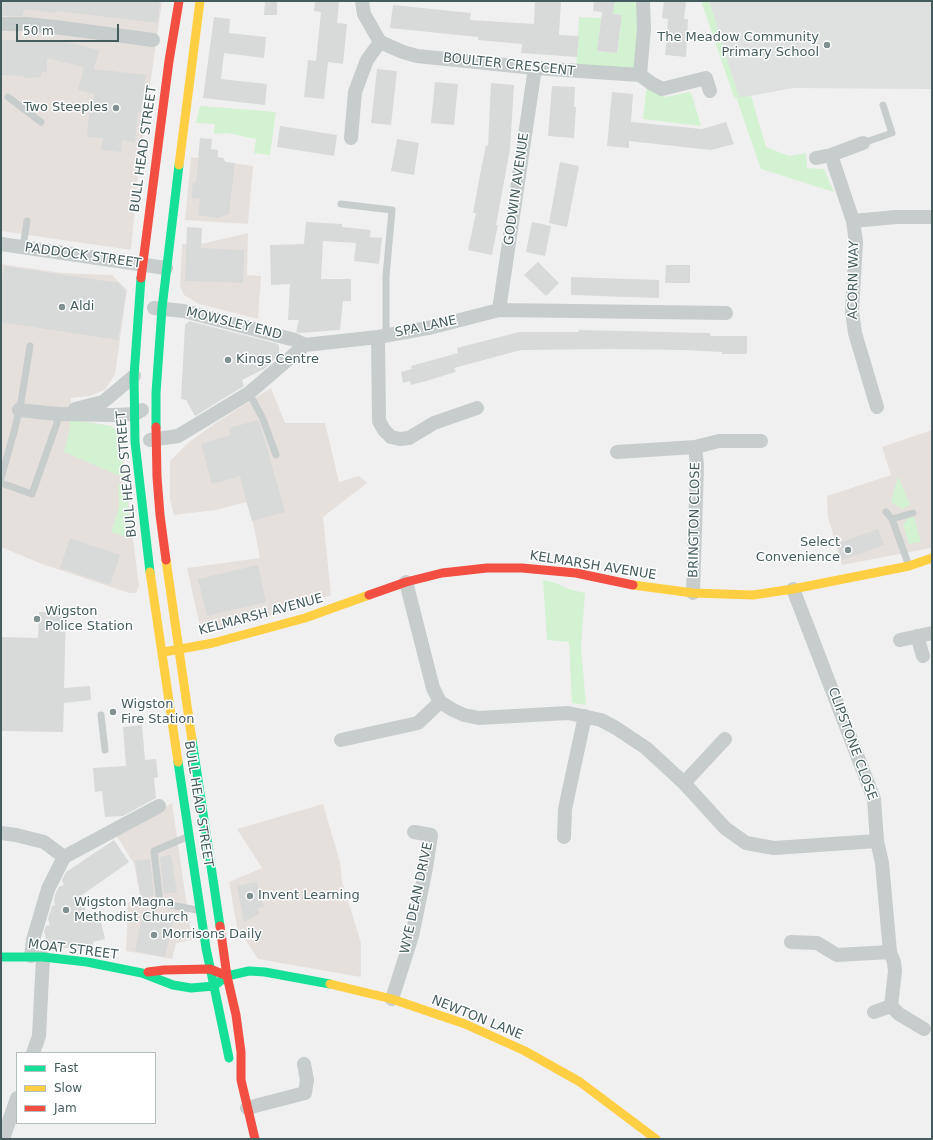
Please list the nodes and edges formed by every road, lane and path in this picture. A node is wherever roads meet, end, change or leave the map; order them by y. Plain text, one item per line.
1 (179, 1) edge
2 (200, 1) edge
3 (362, 1) edge
4 (643, 1) edge
5 (1, 24) edge
6 (153, 40) dead end
7 (380, 42) junction
8 (535, 68) junction
9 (640, 76) junction
10 (710, 91) dead end
11 (8, 97) dead end
12 (883, 105) dead end
13 (41, 122) dead end
14 (351, 138) dead end
15 (863, 143) joint
16 (831, 155) junction
17 (816, 158) dead end
18 (341, 204) dead end
19 (932, 217) edge
20 (27, 221) dead end
21 (853, 221) junction
22 (1, 244) edge
23 (24, 247) junction
24 (142, 264) junction
25 (166, 268) junction
26 (139, 306) junction
27 (162, 308) junction
28 (499, 310) junction
29 (726, 313) dead end
30 (382, 336) junction
31 (304, 345) junction
32 (30, 346) dead end
33 (134, 376) junction
34 (156, 393) junction
35 (249, 393) junction
36 (20, 406) junction
37 (877, 407) dead end
38 (477, 408) dead end
39 (58, 414) junction
40 (135, 414) junction
41 (156, 440) junction
42 (761, 441) dead end
43 (135, 442) junction
44 (695, 447) junction
45 (617, 452) dead end
46 (276, 456) dead end
47 (1, 478) edge
48 (1, 484) edge
49 (886, 512) dead end
50 (913, 513) dead end
51 (892, 519) junction
52 (932, 558) edge
53 (909, 566) junction
54 (406, 582) junction
55 (793, 590) junction
56 (693, 593) junction
57 (932, 632) edge
58 (917, 636) junction
59 (900, 640) dead end
60 (179, 649) junction
61 (161, 652) junction
62 (922, 656) dead end
63 (440, 702) junction
64 (178, 705) junction
65 (102, 715) dead end
66 (585, 716) junction
67 (725, 739) dead end
68 (341, 740) dead end
69 (105, 750) dead end
70 (684, 783) junction
71 (159, 806) dead end
72 (414, 832) dead end
73 (1, 833) edge
74 (207, 834) junction
75 (189, 835) junction
76 (564, 837) dead end
77 (877, 841) junction
78 (64, 858) junction
79 (201, 910) junction
80 (791, 942) dead end
81 (890, 952) junction
82 (1, 957) edge
83 (37, 957) junction
84 (210, 969) junction
85 (142, 973) junction
86 (227, 976) junction
87 (214, 986) junction
88 (392, 1000) junction
89 (891, 1006) junction
90 (874, 1012) dead end
91 (924, 1029) dead end
92 (33, 1052) edge
93 (304, 1064) dead end
94 (241, 1080) junction
95 (16, 1101) edge
96 (247, 1108) junction
97 (2, 1139) edge
98 (255, 1139) edge
99 (656, 1139) edge

1 - 24 main road, BULL HEAD STREET
2 - 25 main road, BULL HEAD STREET
3 - 7 street
4 - 9 street
5 - 6 street
7 - 8 street, BOULTER CRESCENT
7 - 14 street
8 - 9 street, BOULTER CRESCENT
8 - 28 street, GODWIN AVENUE
9 - 10 street, BOULTER CRESCENT
11 - 13 lane
12 - 15 lane
15 - 16 street
16 - 17 street
16 - 21 street, ACORN WAY
18 - 30 lane
19 - 21 street, ACORN WAY
20 - 23 lane
21 - 37 street, ACORN WAY
22 - 23 street, PADDOCK STREET
23 - 24 street, PADDOCK STREET
24 - 25 street, PADDOCK STREET
24 - 26 main road, BULL HEAD STREET
25 - 27 main road, BULL HEAD STREET
26 - 27 street, MOWSLEY END
26 - 33 main road, BULL HEAD STREET
27 - 31 street, MOWSLEY END
27 - 34 main road, BULL HEAD STREET
28 - 29 street, SPA LANE
28 - 30 street, SPA LANE
30 - 31 street, SPA LANE
30 - 38 street
31 - 35 street
32 - 36 lane
33 - 36 street
33 - 40 main road, BULL HEAD STREET
34 - 40 street
34 - 41 main road, BULL HEAD STREET
35 - 41 street
35 - 46 lane
36 - 39 street
36 - 47 lane
39 - 40 street
39 - 48 lane
40 - 43 main road, BULL HEAD STREET
41 - 43 street
41 - 60 main road, BULL HEAD STREET
42 - 44 street, BRINGTON CLOSE
43 - 61 main road, BULL HEAD STREET
44 - 45 street, BRINGTON CLOSE
44 - 56 street, BRINGTON CLOSE
49 - 51 lane
50 - 51 lane
51 - 53 lane
52 - 53 main road, KELMARSH AVENUE
53 - 55 main road, KELMARSH AVENUE
54 - 56 main road, KELMARSH AVENUE
54 - 60 main road, KELMARSH AVENUE
54 - 63 street
55 - 56 main road, KELMARSH AVENUE
55 - 77 street, CLIPSTONE CLOSE
57 - 58 street
58 - 59 street
58 - 62 street
60 - 61 main road, KELMARSH AVENUE
60 - 64 main road, BULL HEAD STREET
61 - 64 main road, BULL HEAD STREET
63 - 66 street
63 - 68 street
64 - 74 main road, BULL HEAD STREET
64 - 75 main road, BULL HEAD STREET
65 - 69 lane
66 - 70 street
66 - 76 street
67 - 70 street
70 - 77 street
71 - 78 street
72 - 88 street, WYE DEAN DRIVE
73 - 78 street
74 - 75 lane
74 - 86 main road, BULL HEAD STREET
75 - 79 main road, BULL HEAD STREET
75 - 79 lane
77 - 81 street, CLIPSTONE CLOSE
78 - 83 street
79 - 84 main road, BULL HEAD STREET
80 - 81 street
81 - 89 street, CLIPSTONE CLOSE
82 - 83 main road, MOAT STREET
83 - 85 main road, MOAT STREET
83 - 92 street
84 - 85 main road, MOAT STREET
84 - 86 main road, MOAT STREET
84 - 87 main road, BULL HEAD STREET
85 - 87 main road, MOAT STREET
86 - 87 main road
86 - 88 main road, NEWTON LANE
86 - 94 main road, BULL HEAD STREET
87 - 94 main road, BULL HEAD STREET
88 - 99 main road, NEWTON LANE
89 - 90 street
89 - 91 street
93 - 96 street
94 - 96 main road
95 - 97 street
96 - 98 main road

